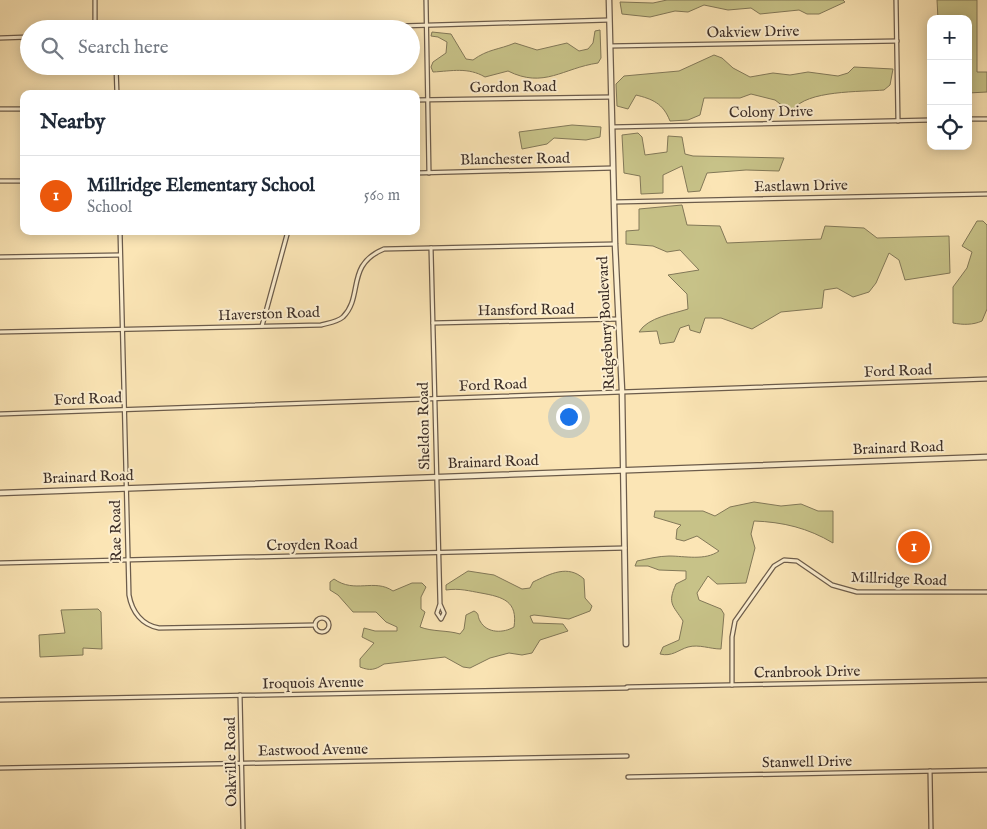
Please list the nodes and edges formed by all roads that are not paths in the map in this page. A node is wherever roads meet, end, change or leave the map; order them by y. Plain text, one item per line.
1 (95, 0) edge
2 (426, 0) edge
3 (609, 0) edge
4 (896, 0) edge
5 (95, 20) edge
6 (609, 20) junction
7 (420, 25) edge
8 (427, 25) junction
9 (20, 37) edge
10 (0, 38) edge
11 (897, 41) junction
12 (610, 46) junction
13 (116, 75) edge
14 (117, 90) edge
15 (611, 96) junction
16 (420, 100) edge
17 (428, 100) junction
18 (0, 109) edge
19 (20, 109) edge
20 (972, 119) edge
21 (987, 119) edge
22 (927, 120) edge
23 (898, 121) junction
24 (612, 127) junction
25 (614, 168) junction
26 (420, 173) edge
27 (429, 173) junction
28 (20, 181) edge
29 (0, 182) edge
30 (987, 194) edge
31 (615, 202) junction
32 (120, 235) edge
33 (287, 235) edge
34 (615, 244) junction
35 (431, 248) junction
36 (120, 255) junction
37 (0, 257) edge
38 (619, 319) junction
39 (433, 323) junction
40 (262, 326) junction
41 (122, 329) junction
42 (0, 332) edge
43 (987, 379) edge
44 (622, 391) junction
45 (434, 398) junction
46 (124, 409) junction
47 (0, 414) edge
48 (987, 457) edge
49 (623, 469) junction
50 (436, 477) junction
51 (126, 488) junction
52 (0, 493) edge
53 (625, 548) junction
54 (438, 553) junction
55 (128, 560) junction
56 (0, 563) edge
57 (987, 592) edge
58 (440, 604) dead end
59 (315, 625) junction
60 (626, 644) dead end
61 (987, 680) edge
62 (732, 685) junction
63 (627, 687) joint
64 (240, 695) junction
65 (0, 700) edge
66 (627, 756) dead end
67 (242, 762) junction
68 (0, 768) edge
69 (987, 770) edge
70 (930, 771) junction
71 (628, 777) dead end
72 (243, 829) edge
73 (931, 829) edge

1 - 5 street
2 - 8 street
3 - 6 street, Ridgebury Boulevard
4 - 11 street
6 - 8 street
6 - 12 street, Ridgebury Boulevard
7 - 8 street
8 - 17 street
9 - 10 street
11 - 12 street, Oakview Drive
11 - 23 street
12 - 15 street, Ridgebury Boulevard
13 - 14 street
15 - 17 street, Gordon Road
15 - 24 street, Ridgebury Boulevard
16 - 17 street, Gordon Road
17 - 27 street
18 - 19 street
20 - 21 street
22 - 23 street, Colony Drive
23 - 24 street, Colony Drive
24 - 25 street, Ridgebury Boulevard
25 - 27 street, Blanchester Road
25 - 31 street, Ridgebury Boulevard
26 - 27 street, Blanchester Road
28 - 29 street
30 - 31 street, Eastlawn Drive
31 - 34 street, Ridgebury Boulevard
32 - 36 street, Rae Road
33 - 40 street
34 - 35 street, Haverston Road
34 - 38 street, Ridgebury Boulevard
35 - 39 street, Sheldon Road
35 - 40 street, Haverston Road
36 - 37 street
36 - 41 street, Rae Road
38 - 39 street, Hansford Road
38 - 44 street, Ridgebury Boulevard
39 - 45 street, Sheldon Road
40 - 41 street, Haverston Road
41 - 42 street, Haverston Road
41 - 46 street, Rae Road
43 - 44 street, Ford Road
44 - 45 street, Ford Road
44 - 49 street, Ridgebury Boulevard
45 - 46 street, Ford Road
45 - 50 street, Sheldon Road
46 - 47 street, Ford Road
46 - 51 street, Rae Road
48 - 49 street, Brainard Road
49 - 50 street, Brainard Road
49 - 53 street, Ridgebury Boulevard
50 - 51 street, Brainard Road
50 - 54 street, Sheldon Road
51 - 52 street, Brainard Road
51 - 55 street, Rae Road
53 - 54 street, Croyden Road
53 - 60 street, Ridgebury Boulevard
54 - 55 street, Croyden Road
54 - 58 street, Sheldon Road
55 - 56 street, Croyden Road
55 - 59 street, Rae Road
57 - 62 street, Millridge Road
59 - 59 street, Rae Road
61 - 62 street, Cranbrook Drive
62 - 63 street, Cranbrook Drive
63 - 64 street, Iroquois Avenue
64 - 65 street, Iroquois Avenue
64 - 67 street, Oakville Road
66 - 67 street, Eastwood Avenue
67 - 68 street, Eastwood Avenue
67 - 72 street, Oakville Road
69 - 70 street, Stanwell Drive
70 - 71 street, Stanwell Drive
70 - 73 street

